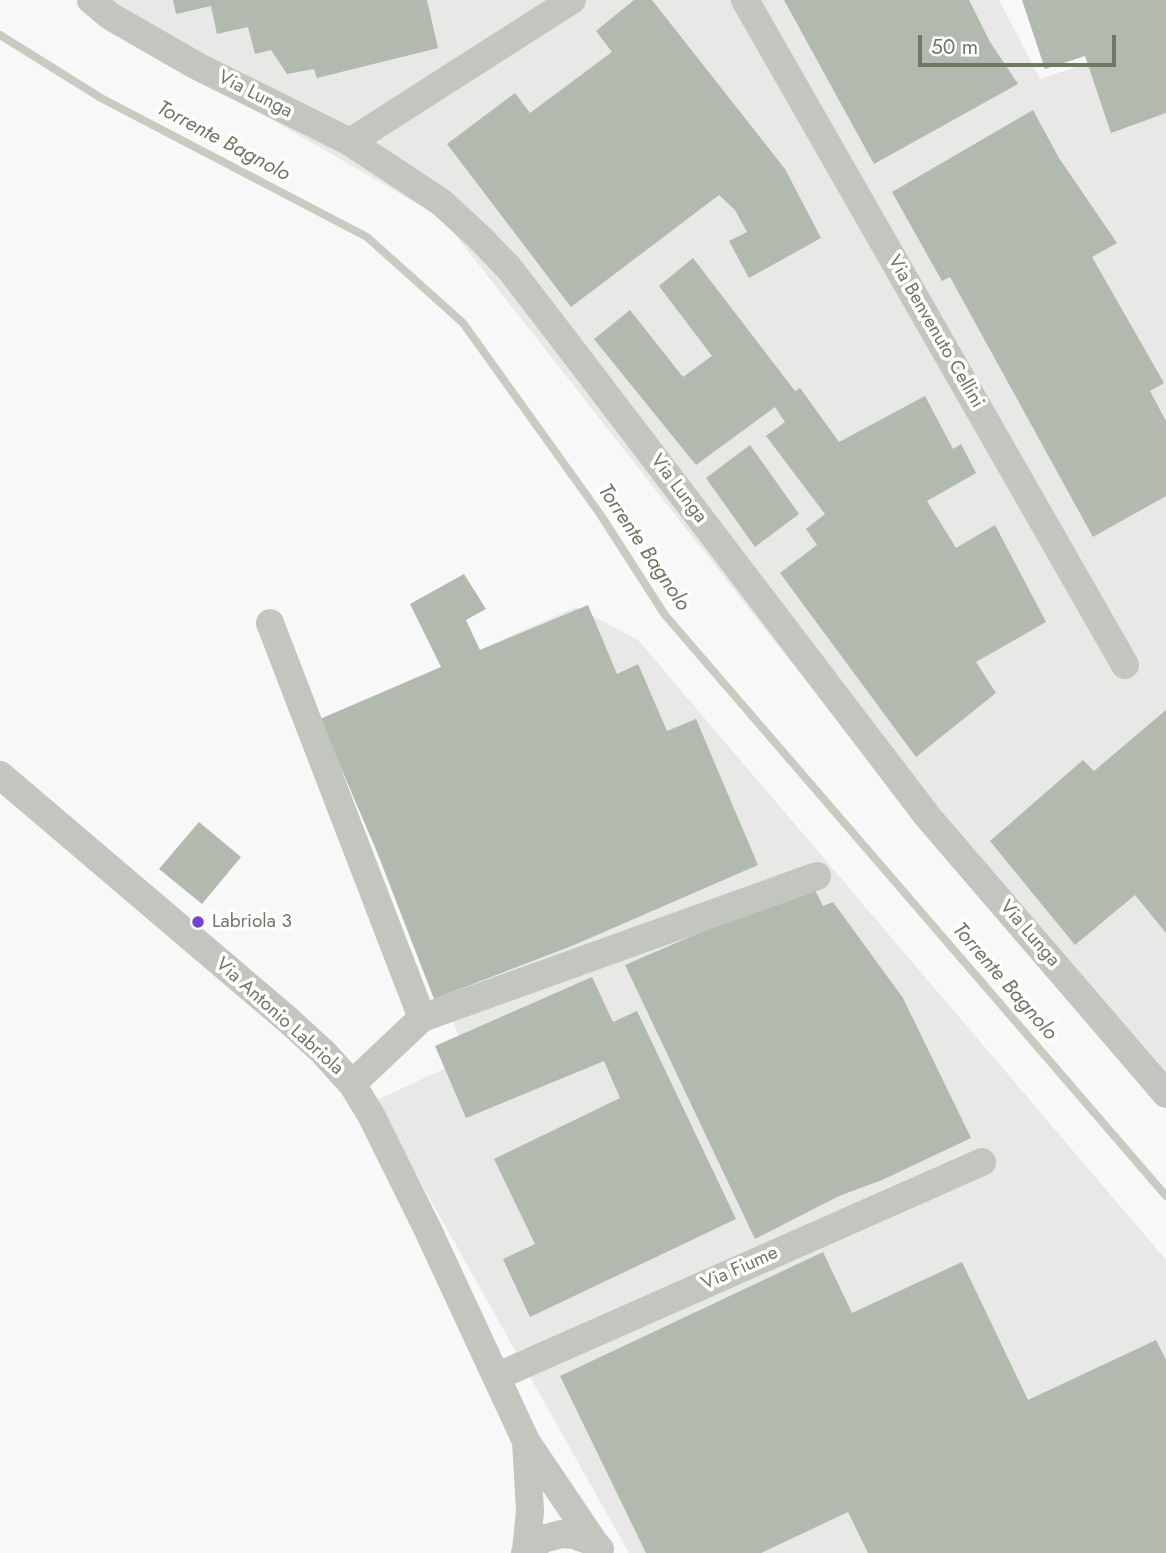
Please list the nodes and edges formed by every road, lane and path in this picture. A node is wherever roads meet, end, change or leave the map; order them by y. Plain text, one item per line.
1 (91, 0) edge
2 (572, 0) edge
3 (745, 0) edge
4 (350, 142) junction
5 (270, 623) dead end
6 (1125, 665) dead end
7 (0, 775) edge
8 (817, 876) dead end
9 (422, 1018) junction
10 (352, 1084) junction
11 (1166, 1094) edge
12 (982, 1162) dead end
13 (498, 1376) junction
14 (526, 1441) junction
15 (599, 1548) edge
16 (525, 1552) edge

1 - 4 street, Via Lunga
2 - 4 street
3 - 6 street, Via Benvenuto Cellini
4 - 11 street, Via Lunga
5 - 9 street
7 - 10 street, Via Antonio Labriola
8 - 9 street
9 - 10 street
10 - 13 street, Via Antonio Labriola
12 - 13 street, Via Fiume
13 - 14 street, Via Antonio Labriola
14 - 15 street
14 - 16 street
15 - 16 street

